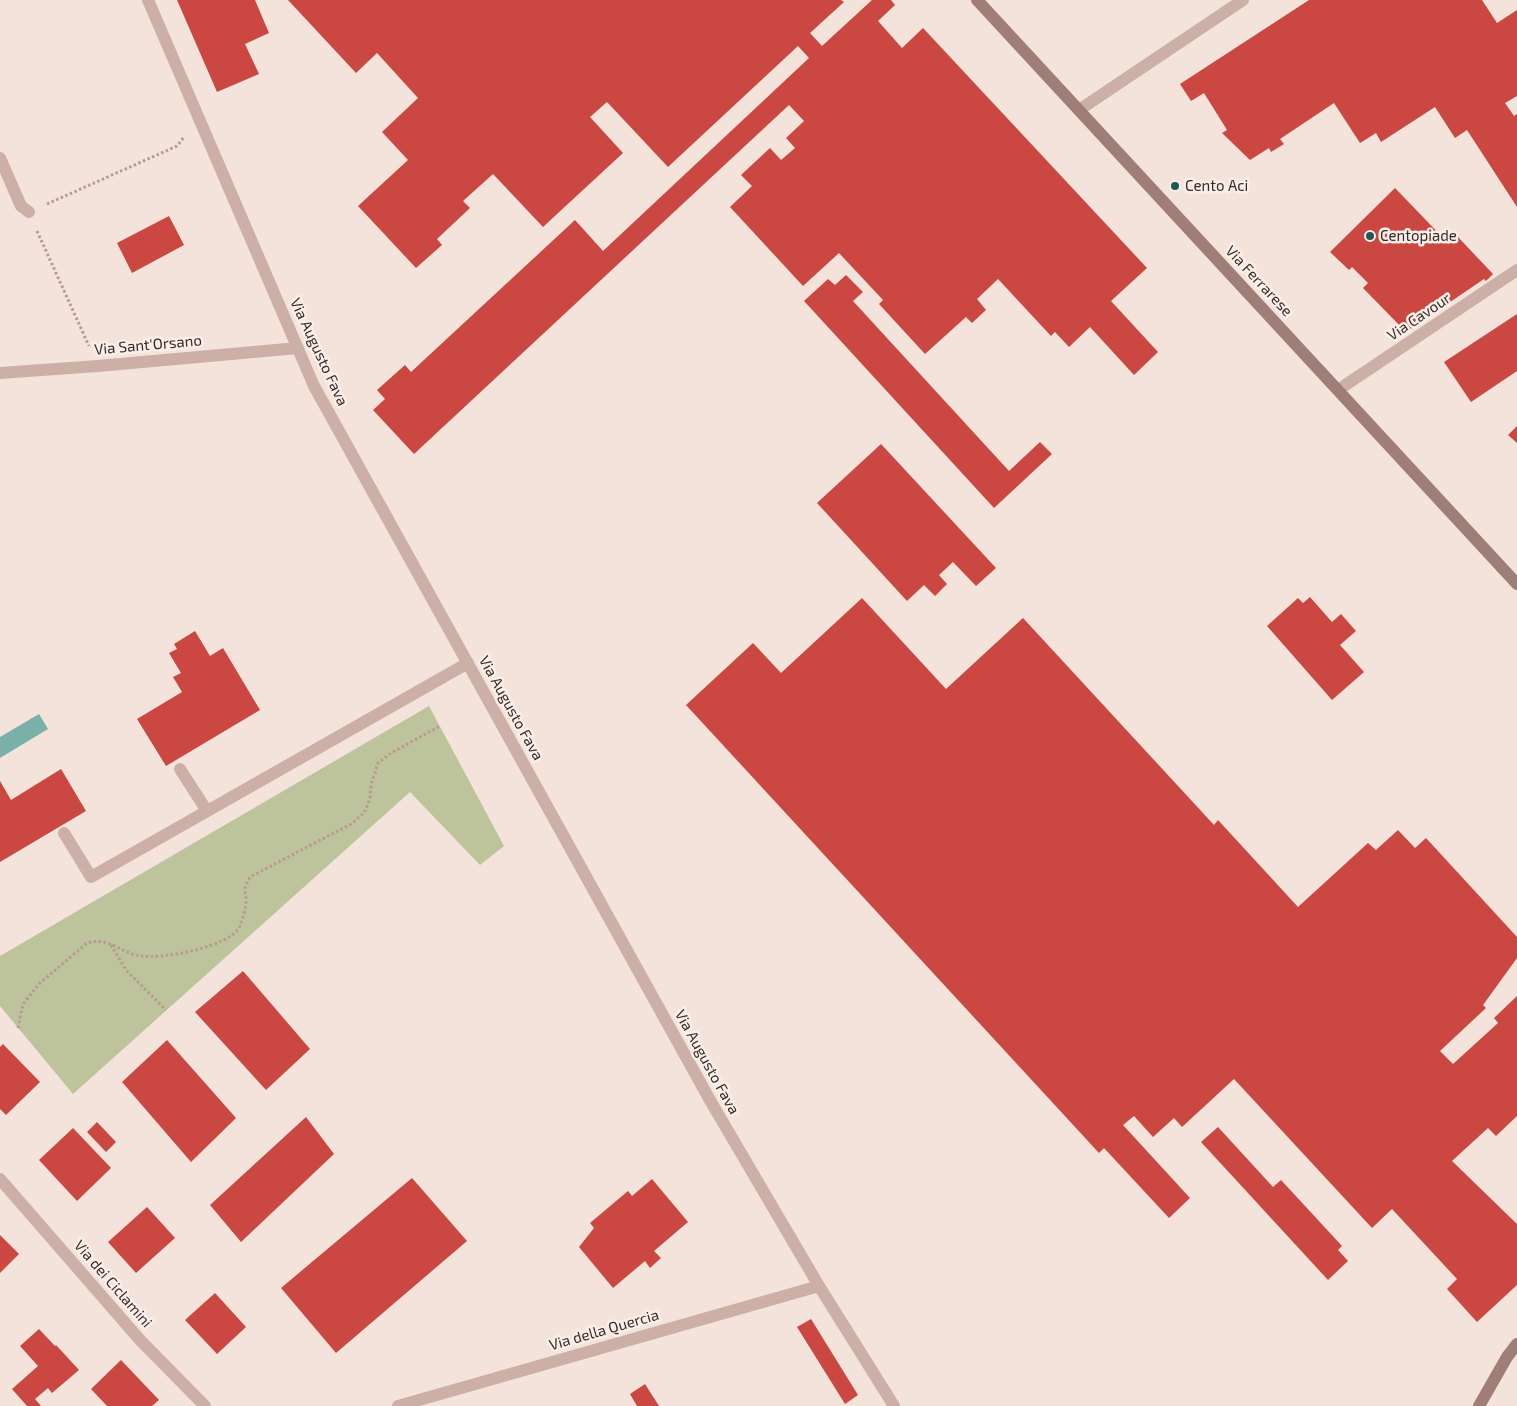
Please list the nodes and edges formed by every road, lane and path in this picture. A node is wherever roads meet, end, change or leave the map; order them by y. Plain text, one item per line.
1 (148, 0) edge
2 (977, 0) edge
3 (1243, 0) edge
4 (1079, 110) junction
5 (185, 129) dead end
6 (0, 158) edge
7 (29, 212) junction
8 (1517, 270) edge
9 (298, 348) junction
10 (98, 366) junction
11 (0, 373) edge
12 (1338, 390) junction
13 (1517, 584) edge
14 (468, 663) junction
15 (440, 726) dead end
16 (180, 769) dead end
17 (207, 812) junction
18 (64, 833) dead end
19 (111, 945) junction
20 (166, 1010) dead end
21 (18, 1028) dead end
22 (0, 1179) edge
23 (819, 1286) junction
24 (1517, 1344) edge
25 (205, 1406) edge
26 (398, 1406) edge
27 (894, 1406) edge
28 (1479, 1406) edge

1 - 9 street, Via Augusto Fava
2 - 4 main road, Via Ferrarese
3 - 4 street
4 - 12 main road, Via Ferrarese
5 - 7 path
6 - 7 street
7 - 10 path
8 - 12 street, Via Cavour
9 - 10 street, Via Sant'Orsano
9 - 14 street, Via Augusto Fava
10 - 11 street, Via Sant'Orsano
12 - 13 main road, Via Ferrarese
14 - 17 street
14 - 23 street, Via Augusto Fava
15 - 19 path
16 - 17 street
17 - 18 street
19 - 20 path
19 - 21 path
22 - 25 street, Via dei Ciclamini
23 - 26 street, Via della Quercia
23 - 27 street, Via Augusto Fava
24 - 28 main road

